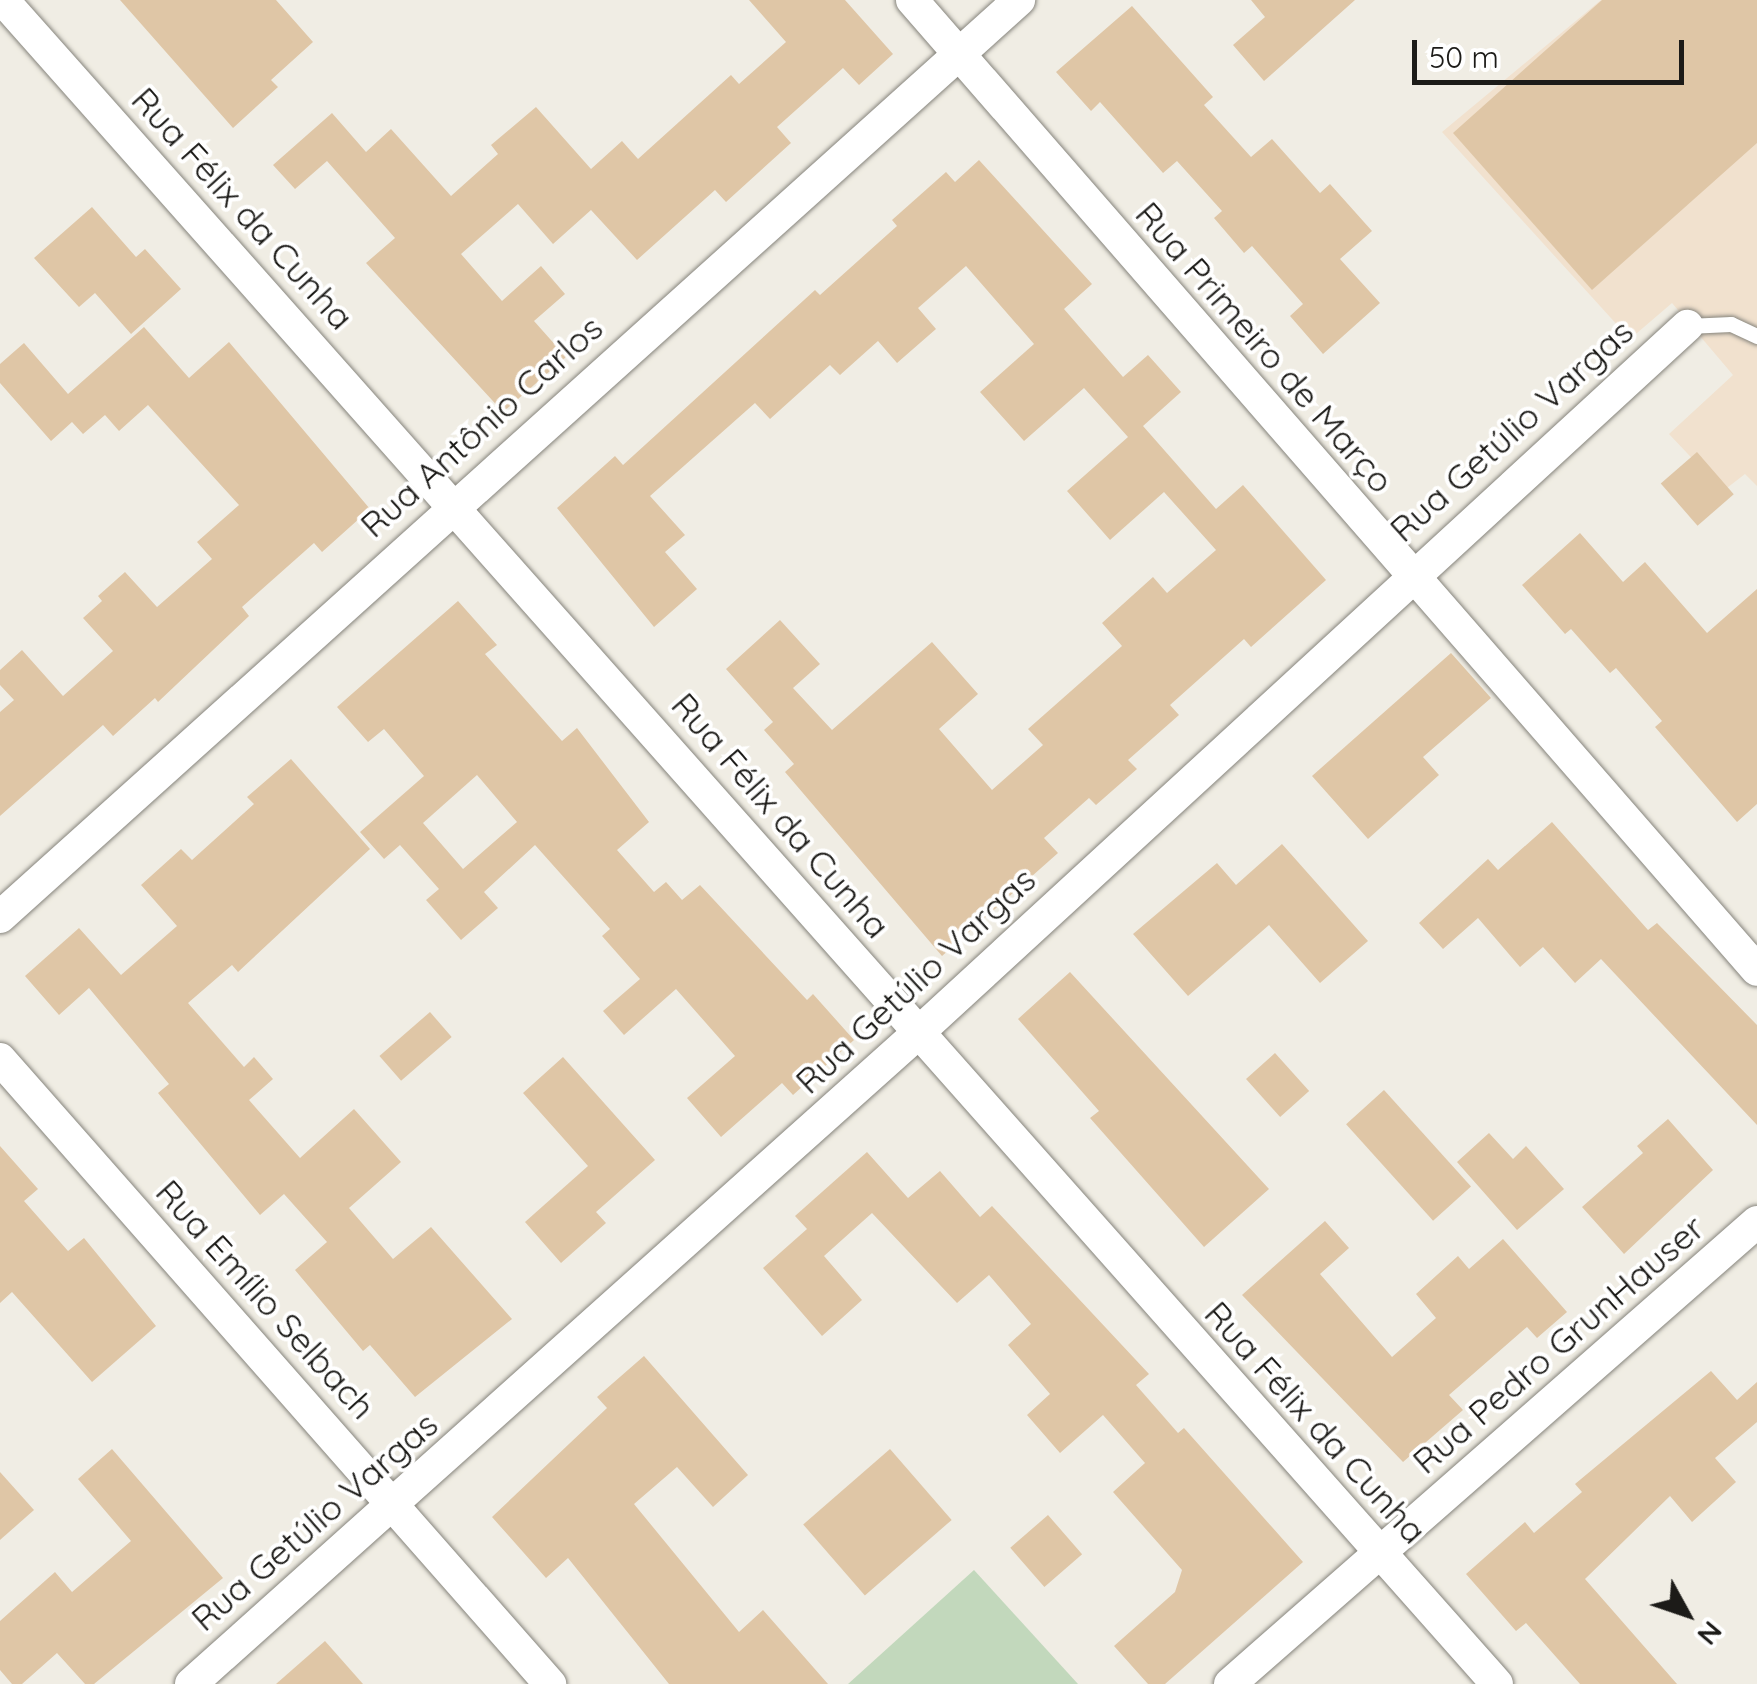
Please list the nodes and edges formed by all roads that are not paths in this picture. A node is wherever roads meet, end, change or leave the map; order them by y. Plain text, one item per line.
1 (3, 0) edge
2 (912, 0) edge
3 (1019, 0) edge
4 (956, 50) junction
5 (1686, 326) joint
6 (1757, 336) edge
7 (455, 504) junction
8 (1409, 576) junction
9 (0, 916) edge
10 (1757, 970) edge
11 (918, 1034) junction
12 (0, 1059) edge
13 (1757, 1222) edge
14 (395, 1505) junction
15 (1380, 1555) junction
16 (190, 1684) edge
17 (550, 1684) edge
18 (1230, 1684) edge
19 (1497, 1684) edge

1 - 7 street, Rua Félix da Cunha
2 - 4 street, Rua Primeiro de Março
3 - 4 street, Rua Antônio Carlos
4 - 7 street, Rua Antônio Carlos
4 - 8 street, Rua Primeiro de Março
5 - 6 lane
5 - 8 street, Rua Getúlio Vargas
7 - 9 street, Rua Antônio Carlos
7 - 11 street, Rua Félix da Cunha
8 - 10 street, Rua Primeiro de Março
8 - 11 street, Rua Getúlio Vargas
11 - 14 street, Rua Getúlio Vargas
11 - 15 street, Rua Félix da Cunha
12 - 14 street, Rua Emílio Selbach
13 - 15 street, Rua Pedro GrunHauser
14 - 16 street, Rua Getúlio Vargas
14 - 17 street, Rua Emílio Selbach
15 - 18 street, Rua Pedro GrunHauser
15 - 19 street, Rua Félix da Cunha

